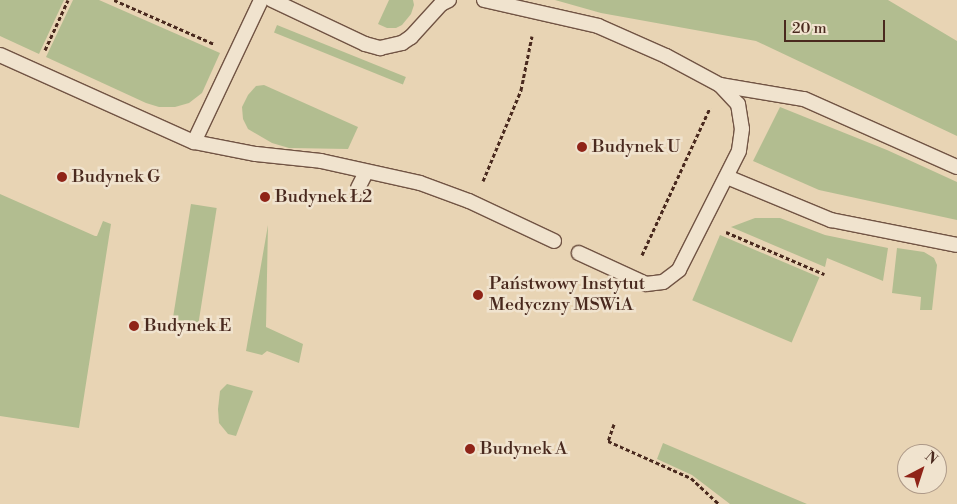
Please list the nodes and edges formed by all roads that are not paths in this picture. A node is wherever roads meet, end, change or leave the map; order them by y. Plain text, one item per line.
1 (261, 0) edge
2 (272, 0) edge
3 (449, 0) edge
4 (484, 0) edge
5 (0, 55) edge
6 (720, 85) junction
7 (194, 142) junction
8 (957, 167) edge
9 (366, 172) junction
10 (727, 177) junction
11 (358, 188) dead end
12 (554, 241) dead end
13 (957, 245) edge
14 (579, 254) dead end

1 - 7 lane
2 - 3 lane
4 - 6 lane
5 - 7 lane
6 - 8 lane
6 - 10 lane
7 - 9 lane
9 - 11 lane
9 - 12 lane
10 - 13 lane
10 - 14 lane

